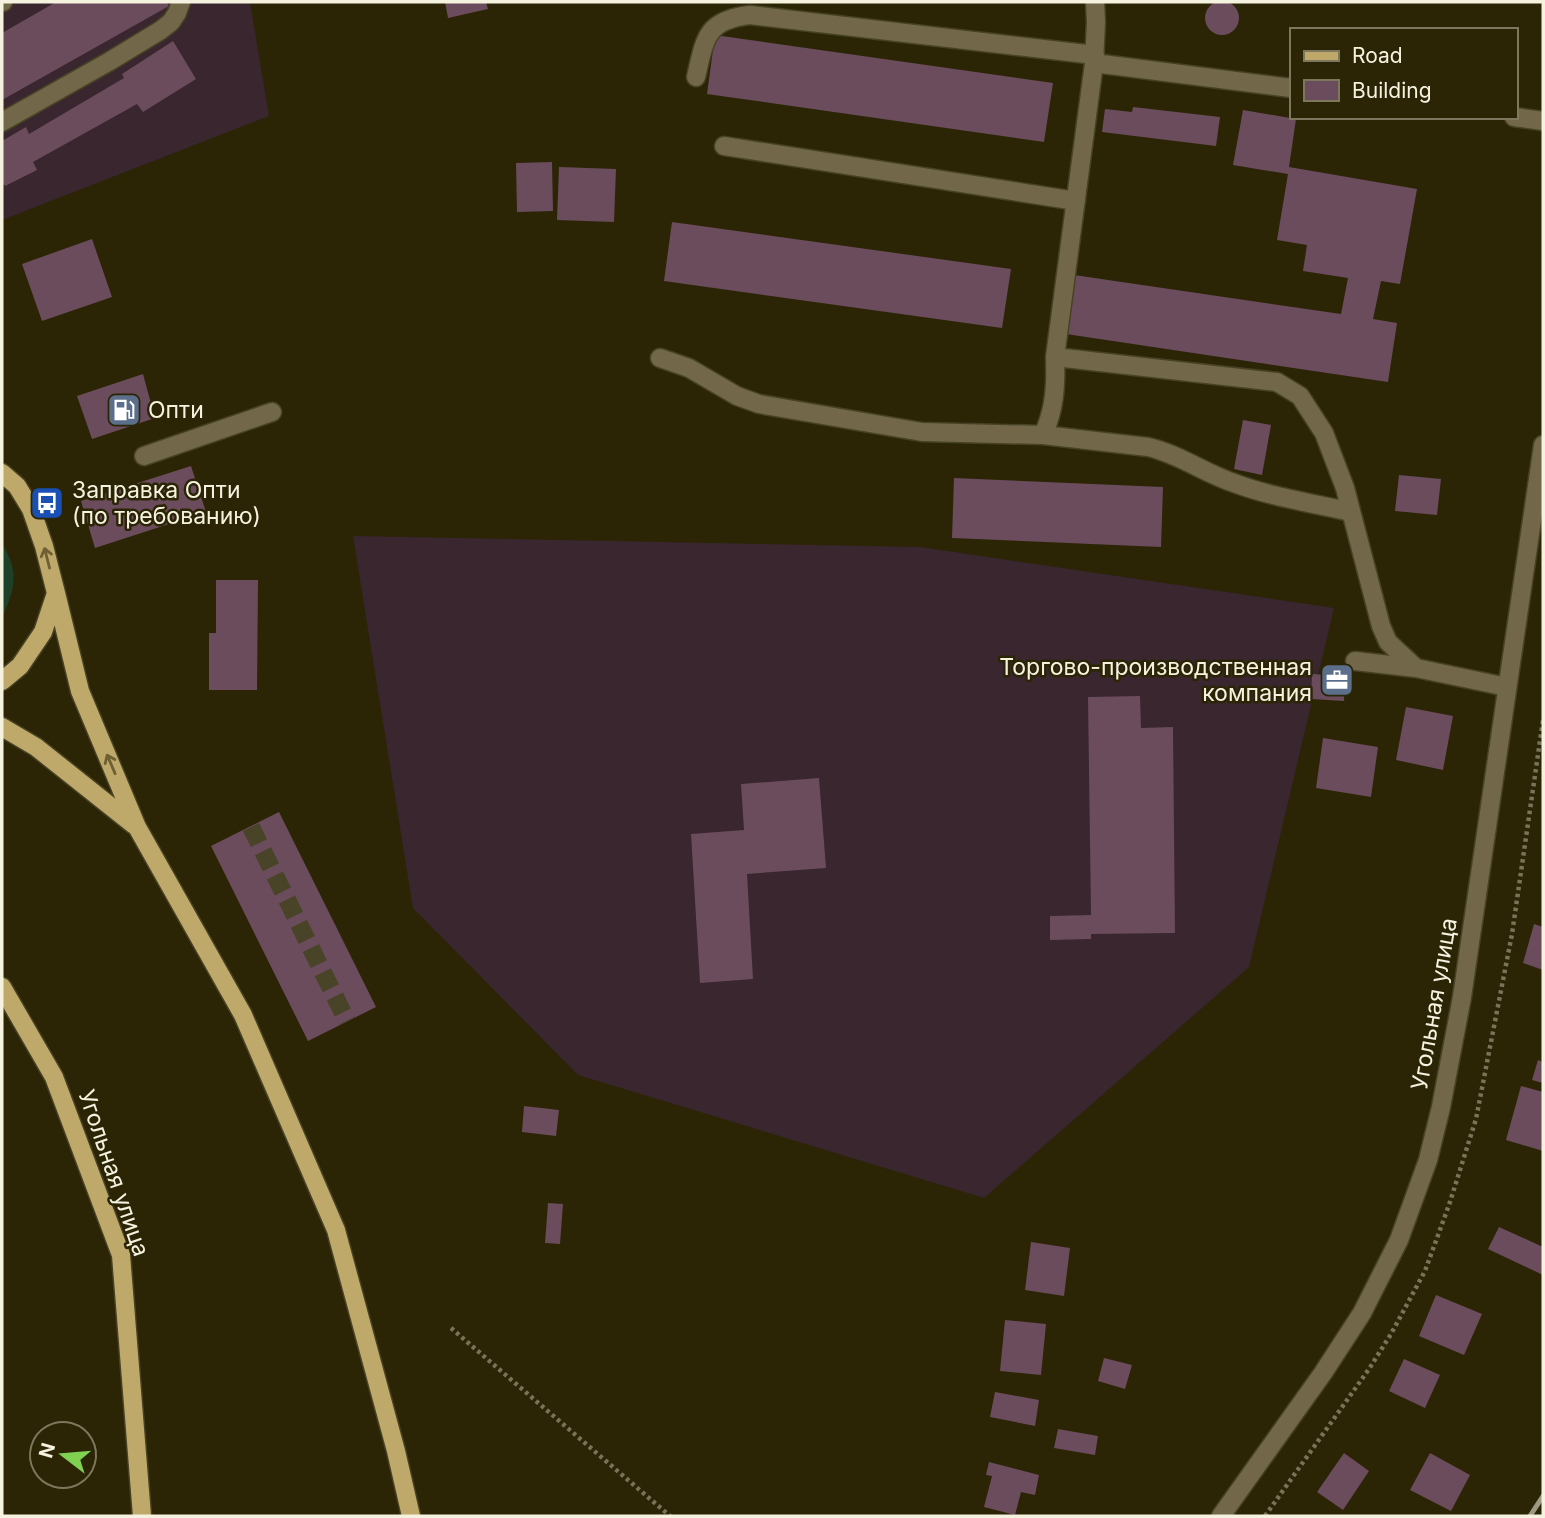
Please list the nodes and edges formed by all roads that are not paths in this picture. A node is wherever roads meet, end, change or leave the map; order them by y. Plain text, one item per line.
1 (181, 2) edge
2 (1094, 2) edge
3 (1094, 59) junction
4 (696, 77) dead end
5 (1290, 88) edge
6 (1517, 117) edge
7 (1543, 121) edge
8 (2, 122) edge
9 (724, 146) dead end
10 (1076, 201) junction
11 (1055, 357) junction
12 (660, 358) dead end
13 (272, 412) dead end
14 (1043, 435) junction
15 (1543, 445) edge
16 (144, 456) dead end
17 (2, 473) edge
18 (1351, 512) junction
19 (56, 593) junction
20 (1355, 661) dead end
21 (1416, 668) junction
22 (2, 681) edge
23 (1507, 687) junction
24 (2, 727) edge
25 (137, 827) junction
26 (2, 987) edge
27 (142, 1516) edge
28 (411, 1516) edge
29 (1221, 1516) edge

1 - 8 street
2 - 3 street
3 - 4 street
3 - 5 street
3 - 10 street
6 - 7 street
9 - 10 street
10 - 11 street
11 - 14 street
11 - 18 street
12 - 14 street
13 - 16 street
14 - 18 street
15 - 23 street, Угольная улица
19 -> 17 main road
18 - 21 street
19 - 22 main road
25 -> 19 main road
20 - 21 street
21 - 23 street
23 - 29 street, Угольная улица
24 - 25 main road
25 - 28 main road
26 - 27 main road, Угольная улица

